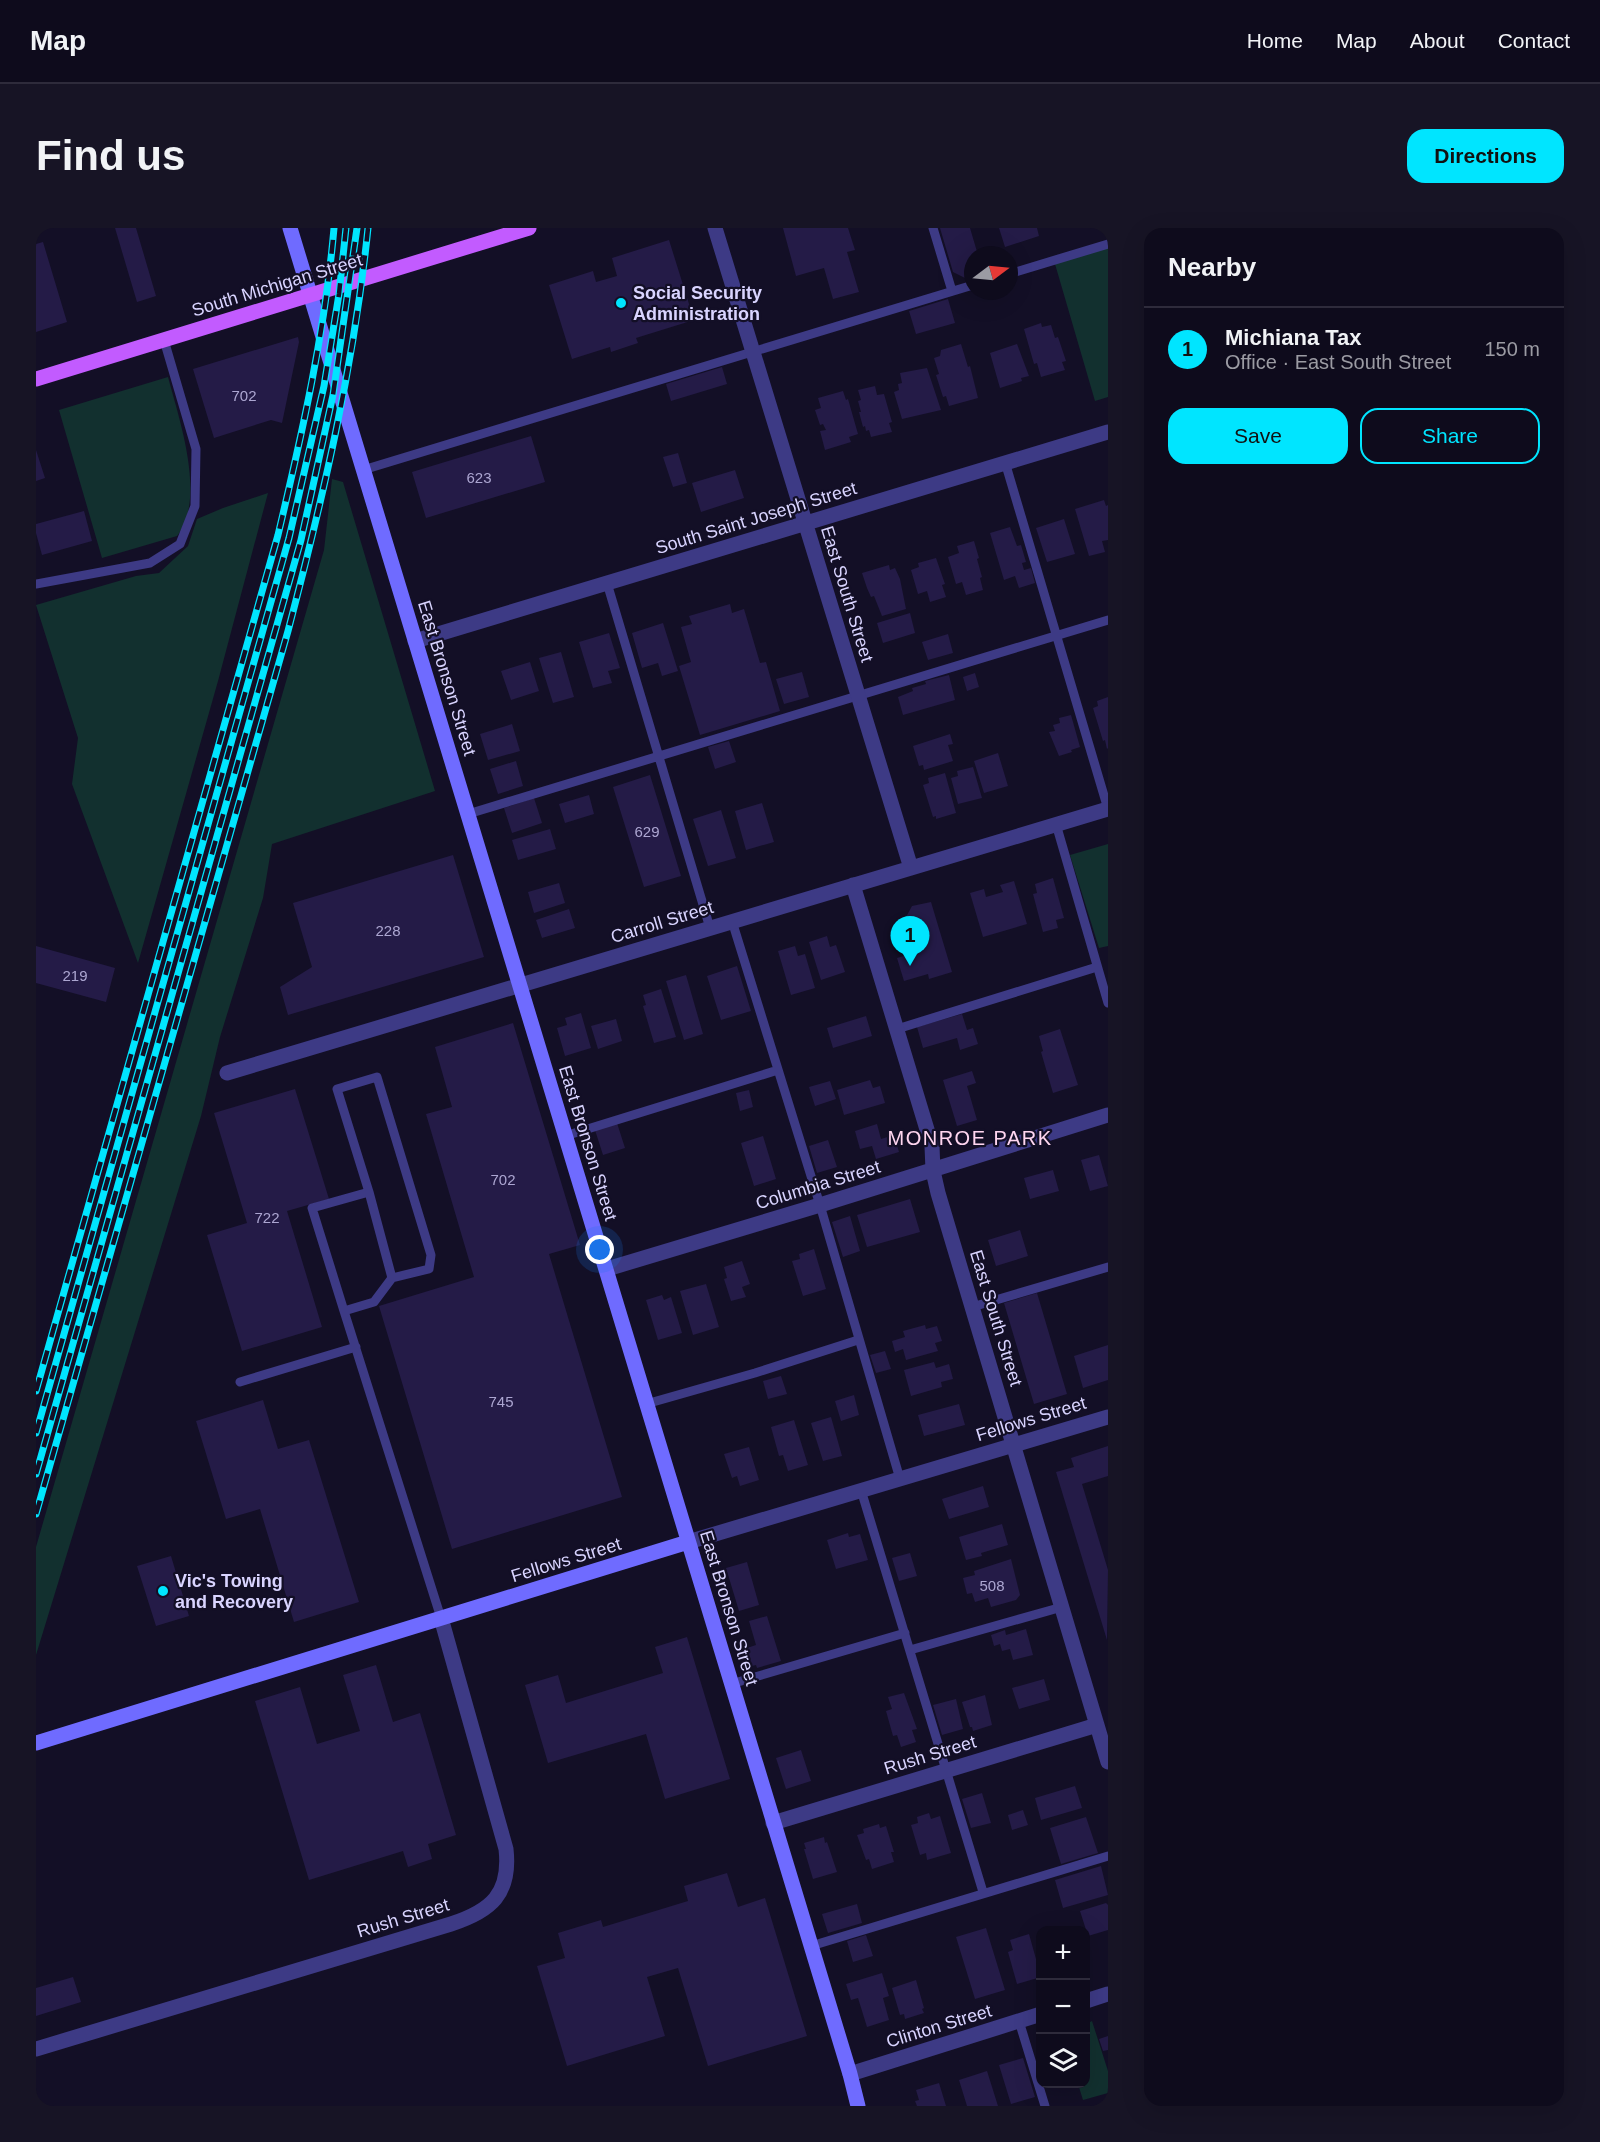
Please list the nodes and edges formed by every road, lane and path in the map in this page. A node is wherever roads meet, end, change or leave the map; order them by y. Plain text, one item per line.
1 (290, 228) edge
2 (529, 228) edge
3 (715, 228) edge
4 (933, 228) edge
5 (503, 232) edge
6 (1108, 244) edge
7 (1018, 271) edge
8 (964, 288) edge
9 (952, 291) junction
10 (310, 295) junction
11 (164, 340) junction
12 (753, 352) junction
13 (36, 379) edge
14 (1108, 432) edge
15 (1005, 462) junction
16 (363, 470) junction
17 (806, 524) junction
18 (607, 583) junction
19 (36, 584) edge
20 (1108, 620) edge
21 (1058, 636) junction
22 (415, 641) junction
23 (858, 697) junction
24 (658, 756) junction
25 (1108, 809) edge
26 (468, 814) junction
27 (1056, 824) junction
28 (911, 868) junction
29 (853, 885) junction
30 (732, 921) junction
31 (710, 928) junction
32 (1097, 967) junction
33 (520, 985) junction
34 (1108, 1003) edge
35 (897, 1029) junction
36 (778, 1070) junction
37 (227, 1073) dead end
38 (1108, 1115) edge
39 (565, 1136) junction
40 (933, 1171) junction
41 (369, 1192) junction
42 (820, 1205) junction
43 (1108, 1266) edge
44 (607, 1269) junction
45 (392, 1278) junction
46 (972, 1307) junction
47 (344, 1311) junction
48 (858, 1340) junction
49 (356, 1347) junction
50 (240, 1382) dead end
51 (646, 1404) junction
52 (1108, 1417) edge
53 (1012, 1444) junction
54 (900, 1479) junction
55 (861, 1491) junction
56 (688, 1542) junction
57 (1062, 1607) junction
58 (441, 1618) junction
59 (905, 1634) junction
60 (910, 1650) junction
61 (731, 1684) junction
62 (1097, 1725) junction
63 (36, 1743) edge
64 (1108, 1762) edge
65 (946, 1771) junction
66 (773, 1823) junction
67 (1108, 1856) edge
68 (983, 1892) junction
69 (811, 1946) junction
70 (1108, 1994) edge
71 (1090, 2000) edge
72 (1036, 2016) edge
73 (1019, 2021) junction
74 (36, 2049) edge
75 (850, 2074) junction
76 (858, 2106) edge
77 (1045, 2106) edge

1 - 10 street, East Bronson Street
2 - 5 main road, South Michigan Street
3 - 12 street, East South Street
4 - 9 lane
5 - 10 main road, South Michigan Street
6 - 7 lane
8 - 9 lane
9 - 12 lane
10 - 11 main road, South Michigan Street
10 - 16 street, East Bronson Street
11 - 13 main road, South Michigan Street
11 - 19 lane
12 - 16 lane
12 - 17 street, East South Street
14 - 15 street, South Saint Joseph Street
15 - 17 street, South Saint Joseph Street
15 - 21 lane
16 - 22 street, East Bronson Street
17 - 18 street, South Saint Joseph Street
17 - 23 street, East South Street
18 - 22 street, South Saint Joseph Street
18 - 24 lane
20 - 21 lane
21 - 23 lane
21 - 25 lane
22 - 26 street, East Bronson Street
23 - 24 lane
23 - 28 street, East South Street
24 - 26 lane
24 - 31 lane
25 - 27 street, Carroll Street
26 - 33 street, East Bronson Street
27 - 28 street, Carroll Street
27 - 32 lane
28 - 29 street, Carroll Street
29 - 30 street, Carroll Street
29 - 35 street, East South Street
30 - 31 street, Carroll Street
30 - 36 lane
31 - 33 street, Carroll Street
32 - 34 lane
32 - 35 lane
33 - 37 street, Carroll Street
33 - 39 street, East Bronson Street
35 - 40 street, East South Street
36 - 39 lane
36 - 42 lane
38 - 40 street, Columbia Street
39 - 44 street, East Bronson Street
40 - 42 street, Columbia Street
40 - 46 street, East South Street
41 - 45 lane
41 - 45 lane
41 - 47 lane
42 - 44 street, Columbia Street
42 - 48 lane
43 - 46 lane
44 - 51 street, East Bronson Street
45 - 47 lane
46 - 53 street, East South Street
47 - 49 lane
48 - 51 lane
48 - 54 lane
49 - 50 lane
49 - 58 lane
51 - 56 street, East Bronson Street
52 - 53 street, Fellows Street
53 - 54 street, Fellows Street
53 - 57 street, East South Street
54 - 55 street, Fellows Street
55 - 56 street, Fellows Street
55 - 59 lane
56 - 58 street, Fellows Street
56 - 61 street, East Bronson Street
57 - 60 lane
57 - 62 street, East South Street
58 - 63 street, Fellows Street
58 - 74 street, Rush Street
59 - 60 lane
59 - 61 lane
60 - 65 lane
61 - 66 street, East Bronson Street
62 - 64 street, East South Street
62 - 65 street, Rush Street
65 - 66 street, Rush Street
65 - 68 lane
66 - 69 street, East Bronson Street
67 - 68 lane
68 - 69 lane
69 - 75 street, East Bronson Street
70 - 71 street
72 - 73 street, Clinton Street
73 - 75 street, Clinton Street
73 - 77 lane
75 - 76 street, East Bronson Street

